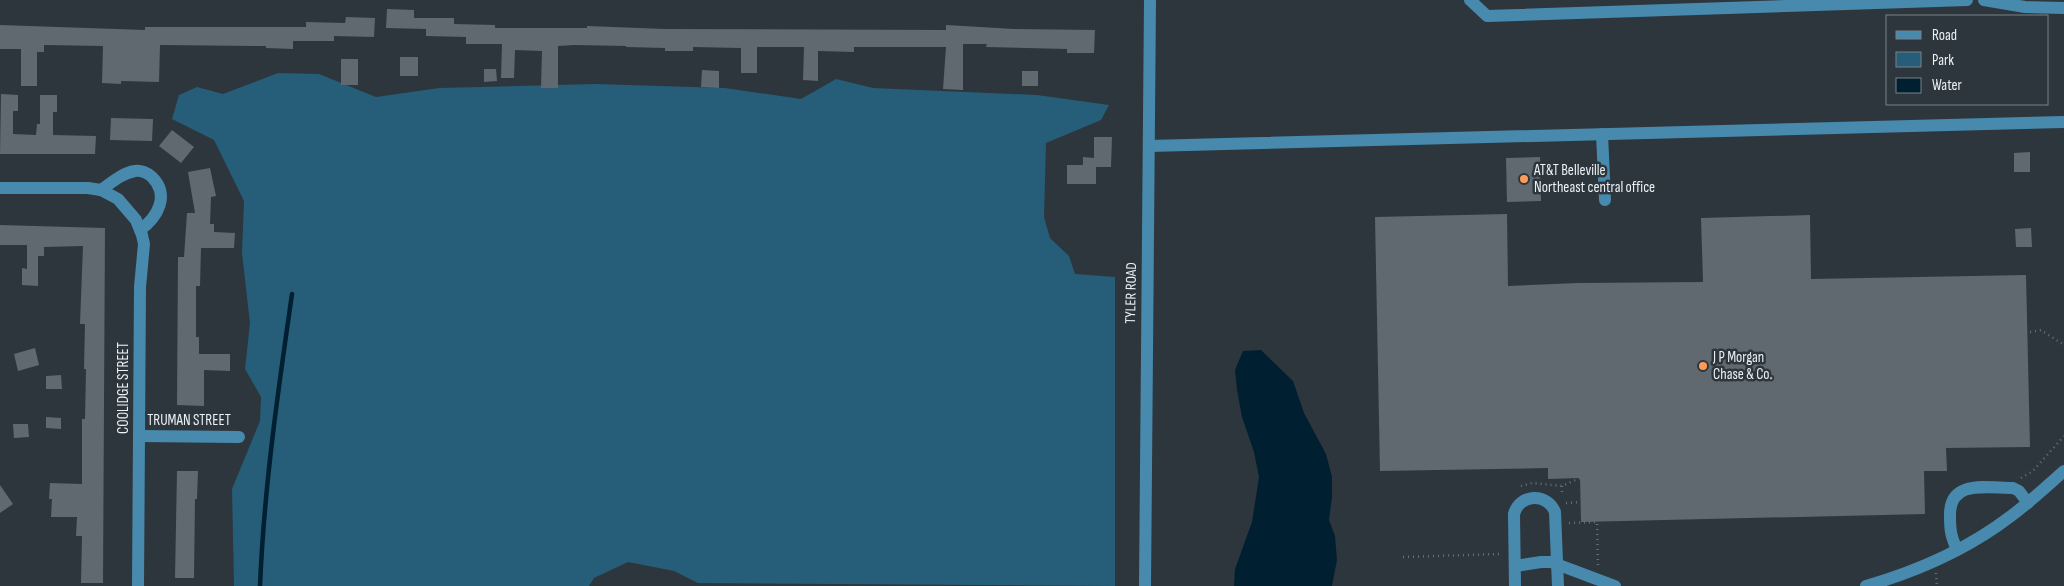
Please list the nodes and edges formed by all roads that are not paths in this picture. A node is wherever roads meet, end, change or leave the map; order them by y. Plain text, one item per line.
1 (1150, 0) edge
2 (1470, 0) edge
3 (1968, 0) edge
4 (1984, 0) edge
5 (2064, 8) edge
6 (2064, 122) edge
7 (1602, 134) junction
8 (1149, 146) junction
9 (0, 188) edge
10 (101, 190) junction
11 (1606, 200) dead end
12 (140, 230) junction
13 (139, 436) junction
14 (239, 437) dead end
15 (2064, 471) edge
16 (2028, 503) junction
17 (1957, 550) junction
18 (1558, 565) junction
19 (1515, 566) junction
20 (138, 586) edge
21 (1145, 586) edge
22 (1515, 586) edge
23 (1558, 586) edge
24 (1614, 586) edge
25 (1866, 586) edge

1 - 8 street, TYLER ROAD
2 - 3 street
4 - 5 street
6 - 7 street
7 - 8 street
7 - 11 street
8 - 21 street, TYLER ROAD
9 - 10 street
10 - 12 street, COOLIDGE STREET
10 - 12 street
12 - 13 street, COOLIDGE STREET
13 - 14 street, TRUMAN STREET
13 - 20 street, COOLIDGE STREET
15 - 16 street
16 - 17 street
16 - 17 street
17 - 25 street
18 - 19 street
18 - 19 street
18 - 23 street
18 - 24 street
19 - 22 street

